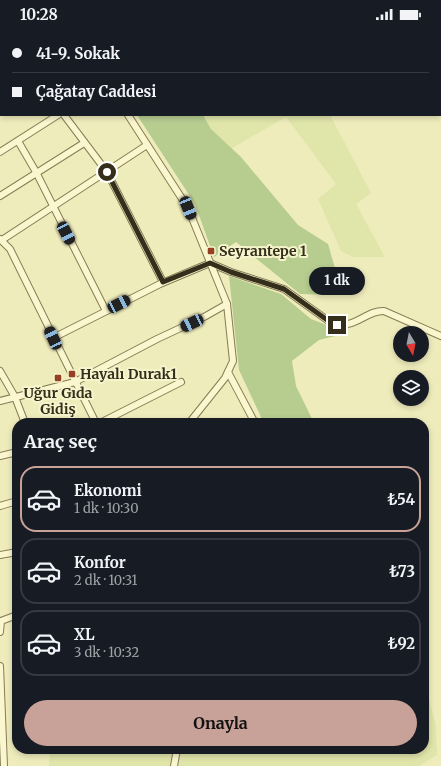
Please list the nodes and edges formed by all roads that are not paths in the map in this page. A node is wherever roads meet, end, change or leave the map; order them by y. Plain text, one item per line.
1 (56, 116) edge
2 (65, 116) edge
3 (129, 116) edge
4 (18, 141) junction
5 (84, 143) junction
6 (147, 145) junction
7 (0, 152) edge
8 (36, 172) junction
9 (107, 172) junction
10 (0, 196) edge
11 (52, 207) junction
12 (1, 240) edge
13 (210, 263) junction
14 (163, 282) junction
15 (227, 304) junction
16 (106, 311) junction
17 (441, 336) edge
18 (53, 338) junction
19 (0, 370) edge
20 (228, 372) junction
21 (75, 382) junction
22 (181, 382) dead end
23 (15, 397) junction
24 (0, 401) edge
25 (23, 418) edge
26 (93, 418) edge
27 (110, 418) edge
28 (193, 418) edge
29 (252, 418) edge
30 (12, 453) edge
31 (0, 456) edge
32 (12, 502) edge
33 (0, 506) edge
34 (12, 553) edge
35 (0, 555) edge
36 (12, 616) edge
37 (0, 632) edge
38 (0, 666) edge
39 (2, 751) edge
40 (176, 754) edge
41 (4, 766) edge
42 (174, 766) edge

1 - 4 street
2 - 5 street
3 - 6 street
4 - 7 street
4 - 8 street
5 - 8 street
5 - 9 street
6 - 9 street
6 - 13 street
8 - 10 street
8 - 11 street
9 - 11 street
9 - 14 street
11 - 12 street
11 - 16 street
12 - 18 street
13 - 14 street
13 - 15 street
13 - 17 street
14 - 16 street
15 - 20 street
15 - 21 street
16 - 18 street
18 - 21 street
19 - 23 street
20 - 28 street
20 - 29 street
21 - 23 street
21 - 26 street
22 - 27 street
23 - 24 street
23 - 25 street
30 - 31 street
32 - 33 street
34 - 35 street
36 - 37 street
38 - 39 street
39 - 41 street
40 - 42 street

